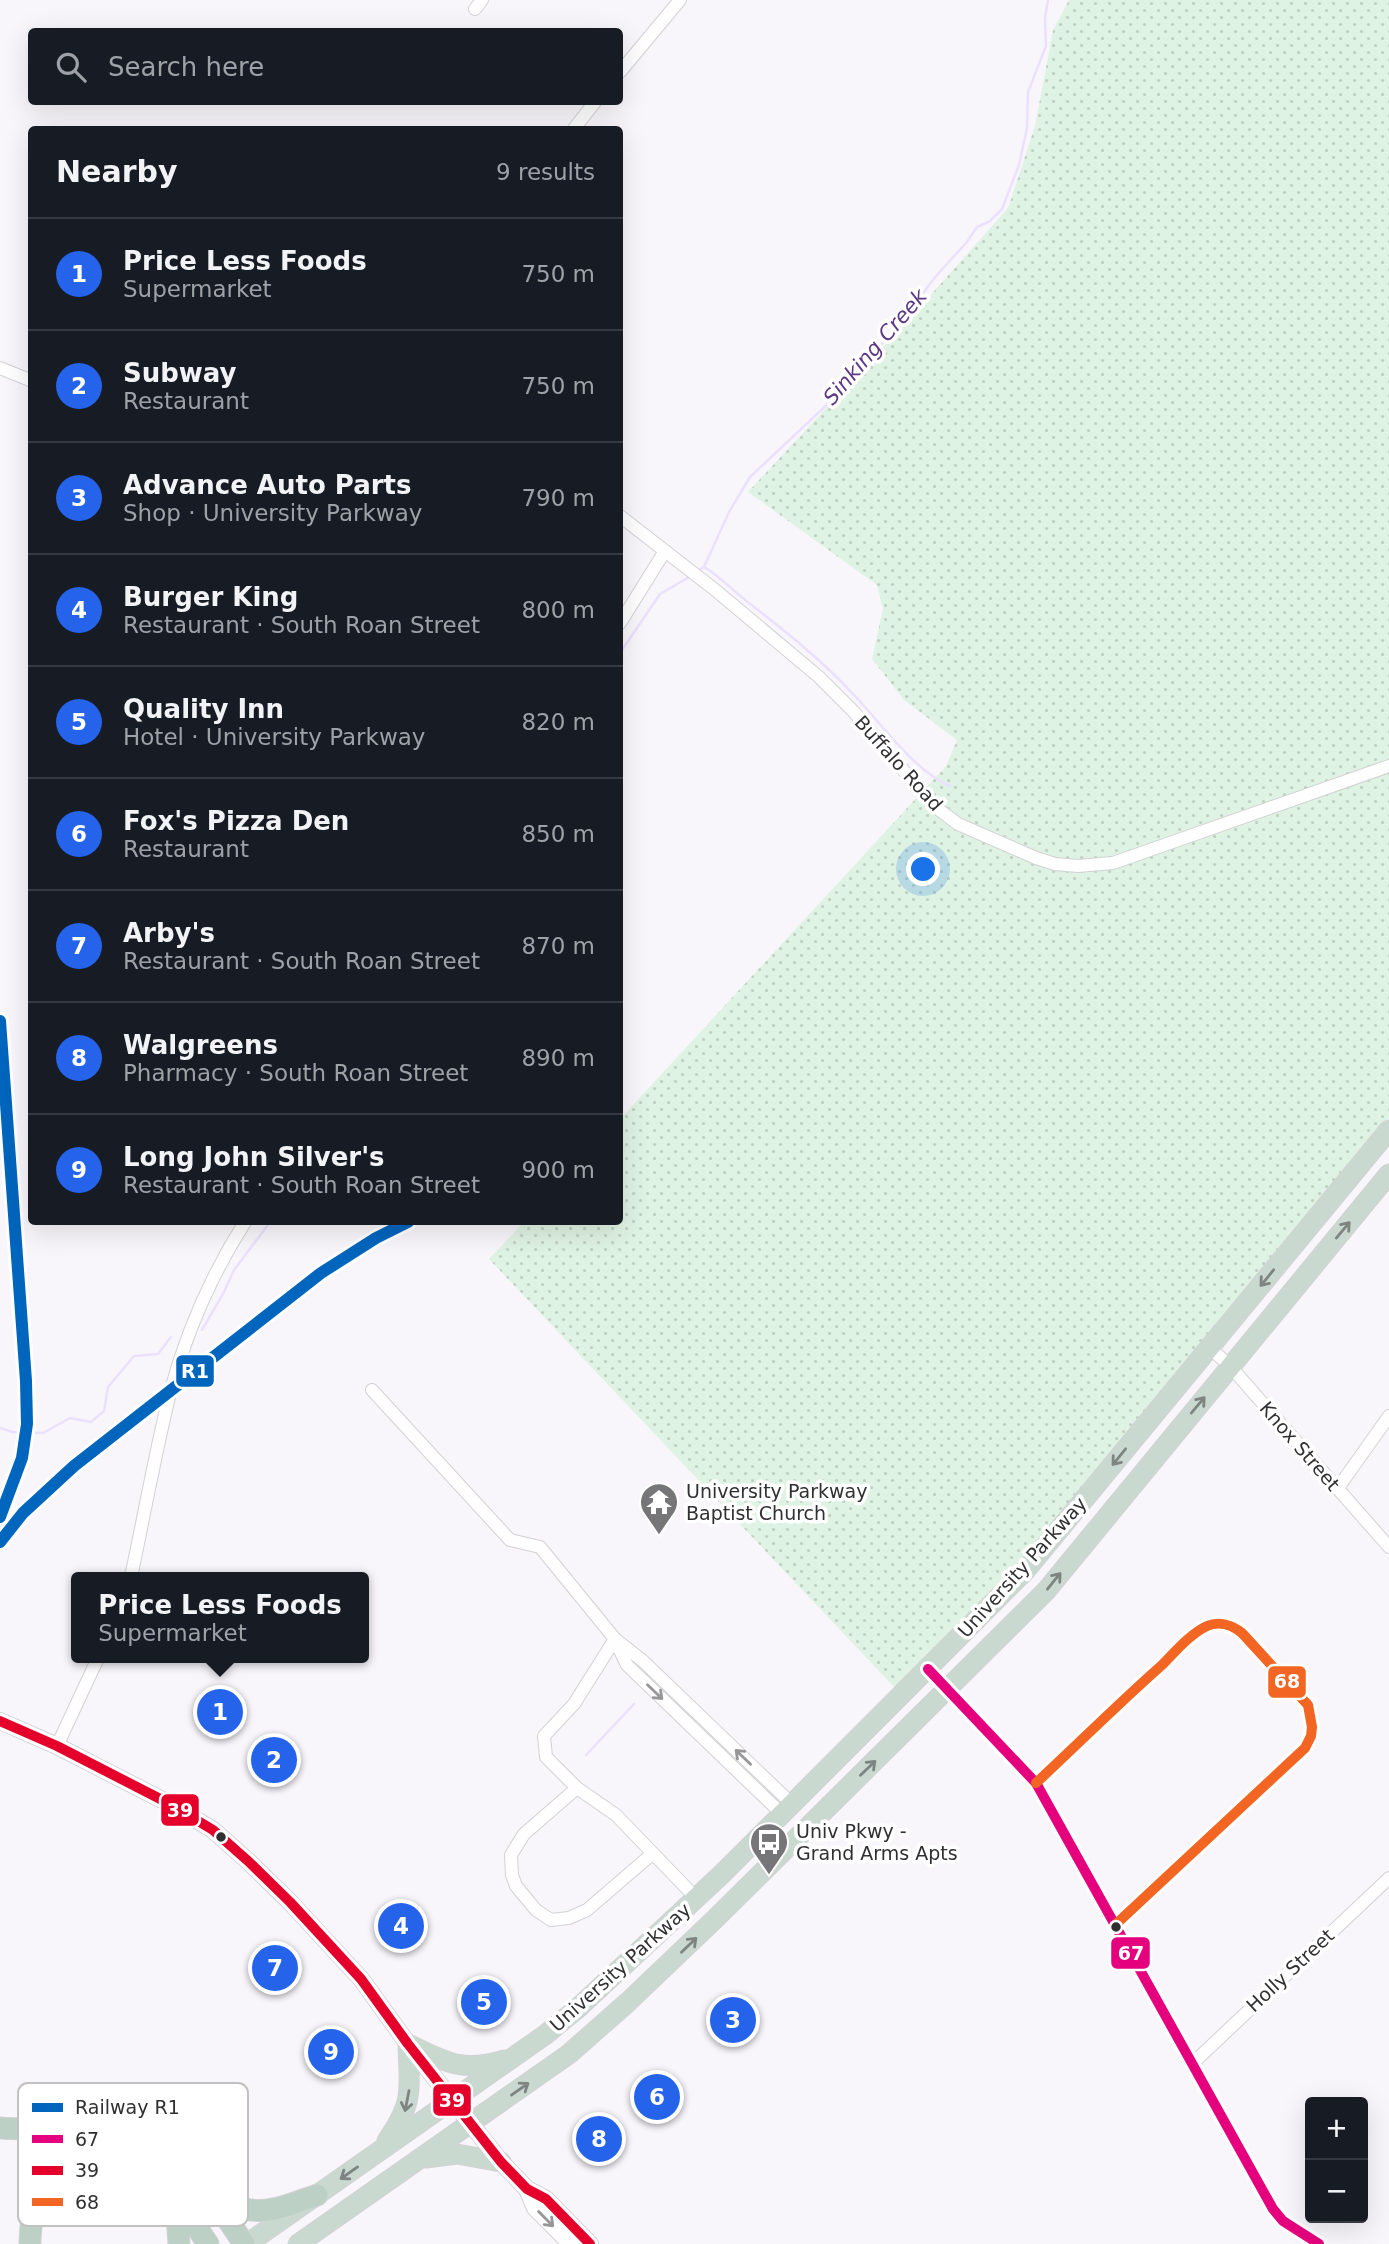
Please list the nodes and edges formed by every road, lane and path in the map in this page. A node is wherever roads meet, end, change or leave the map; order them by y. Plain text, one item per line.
1 (679, 0) edge
2 (623, 68) edge
3 (593, 105) edge
4 (576, 126) edge
5 (0, 368) edge
6 (28, 379) edge
7 (623, 518) edge
8 (665, 551) junction
9 (623, 618) edge
10 (1389, 766) edge
11 (1389, 1130) edge
12 (1373, 1150) junction
13 (1389, 1164) edge
14 (1389, 1174) edge
15 (243, 1225) edge
16 (1209, 1347) junction
17 (1230, 1366) junction
18 (372, 1390) dead end
19 (1389, 1416) edge
20 (1338, 1488) junction
21 (1073, 1512) junction
22 (1095, 1531) junction
23 (1389, 1547) edge
24 (132, 1572) edge
25 (615, 1639) junction
26 (96, 1663) edge
27 (928, 1668) junction
28 (947, 1691) junction
29 (0, 1721) edge
30 (57, 1746) junction
31 (824, 1773) junction
32 (1036, 1783) junction
33 (577, 1788) junction
34 (844, 1792) junction
35 (787, 1809) junction
36 (652, 1854) junction
37 (1389, 1878) edge
38 (696, 1898) junction
39 (715, 1919) junction
40 (1115, 1925) junction
41 (408, 2044) junction
42 (517, 2056) junction
43 (1192, 2064) junction
44 (453, 2102) junction
45 (471, 2124) junction
46 (0, 2128) edge
47 (18, 2128) edge
48 (381, 2150) junction
49 (418, 2160) junction
50 (501, 2162) junction
51 (527, 2189) junction
52 (317, 2195) junction
53 (248, 2211) edge
54 (33, 2226) edge
55 (179, 2226) edge
56 (196, 2226) edge
57 (232, 2226) edge
58 (30, 2244) edge
59 (179, 2244) edge
60 (208, 2244) edge
61 (245, 2244) edge
62 (298, 2244) edge
63 (571, 2244) edge
64 (590, 2244) edge
65 (1319, 2244) edge

1 - 2 street
3 - 4 street
5 - 6 street
7 - 8 street, Buffalo Road
8 - 9 street
8 - 10 street, Buffalo Road
11 - 12 highway, University Parkway
12 - 13 highway
12 -> 16 highway, University Parkway
17 -> 14 highway, University Parkway
15 - 24 street
16 - 17 street, Knox Street
16 -> 21 highway, University Parkway
17 - 20 street, Knox Street
22 -> 17 highway, University Parkway
18 - 25 street
19 - 20 street
20 - 23 street, Knox Street
21 - 22 highway
21 - 27 highway, University Parkway
28 -> 22 highway, University Parkway
25 - 33 street
25 - 35 street
26 - 30 street
27 - 28 street
27 - 31 highway, University Parkway
28 - 32 street
34 -> 28 highway, University Parkway
29 - 30 main road
30 - 41 main road
31 - 34 highway
31 - 35 highway, University Parkway
32 - 40 street
32 - 40 street
33 - 36 street
33 - 36 street
34 - 39 highway, University Parkway
35 - 38 highway, University Parkway
36 - 38 street
37 - 43 street, Holly Street
38 - 39 highway
38 - 42 highway, University Parkway
45 -> 39 highway, University Parkway
40 - 43 street
41 - 42 highway
41 - 44 main road
41 -> 48 highway
42 - 44 highway, University Parkway
43 - 65 street
44 - 45 main road
44 - 48 highway, University Parkway
45 - 49 highway, University Parkway
45 - 50 main road
46 - 47 highway
48 -> 52 highway, University Parkway
49 - 50 highway
49 - 62 highway, University Parkway
50 - 51 main road
51 -> 63 main road
51 - 64 main road
52 - 53 highway
52 - 61 highway, University Parkway
54 - 58 highway
55 - 59 highway
56 - 60 highway
57 - 61 highway

